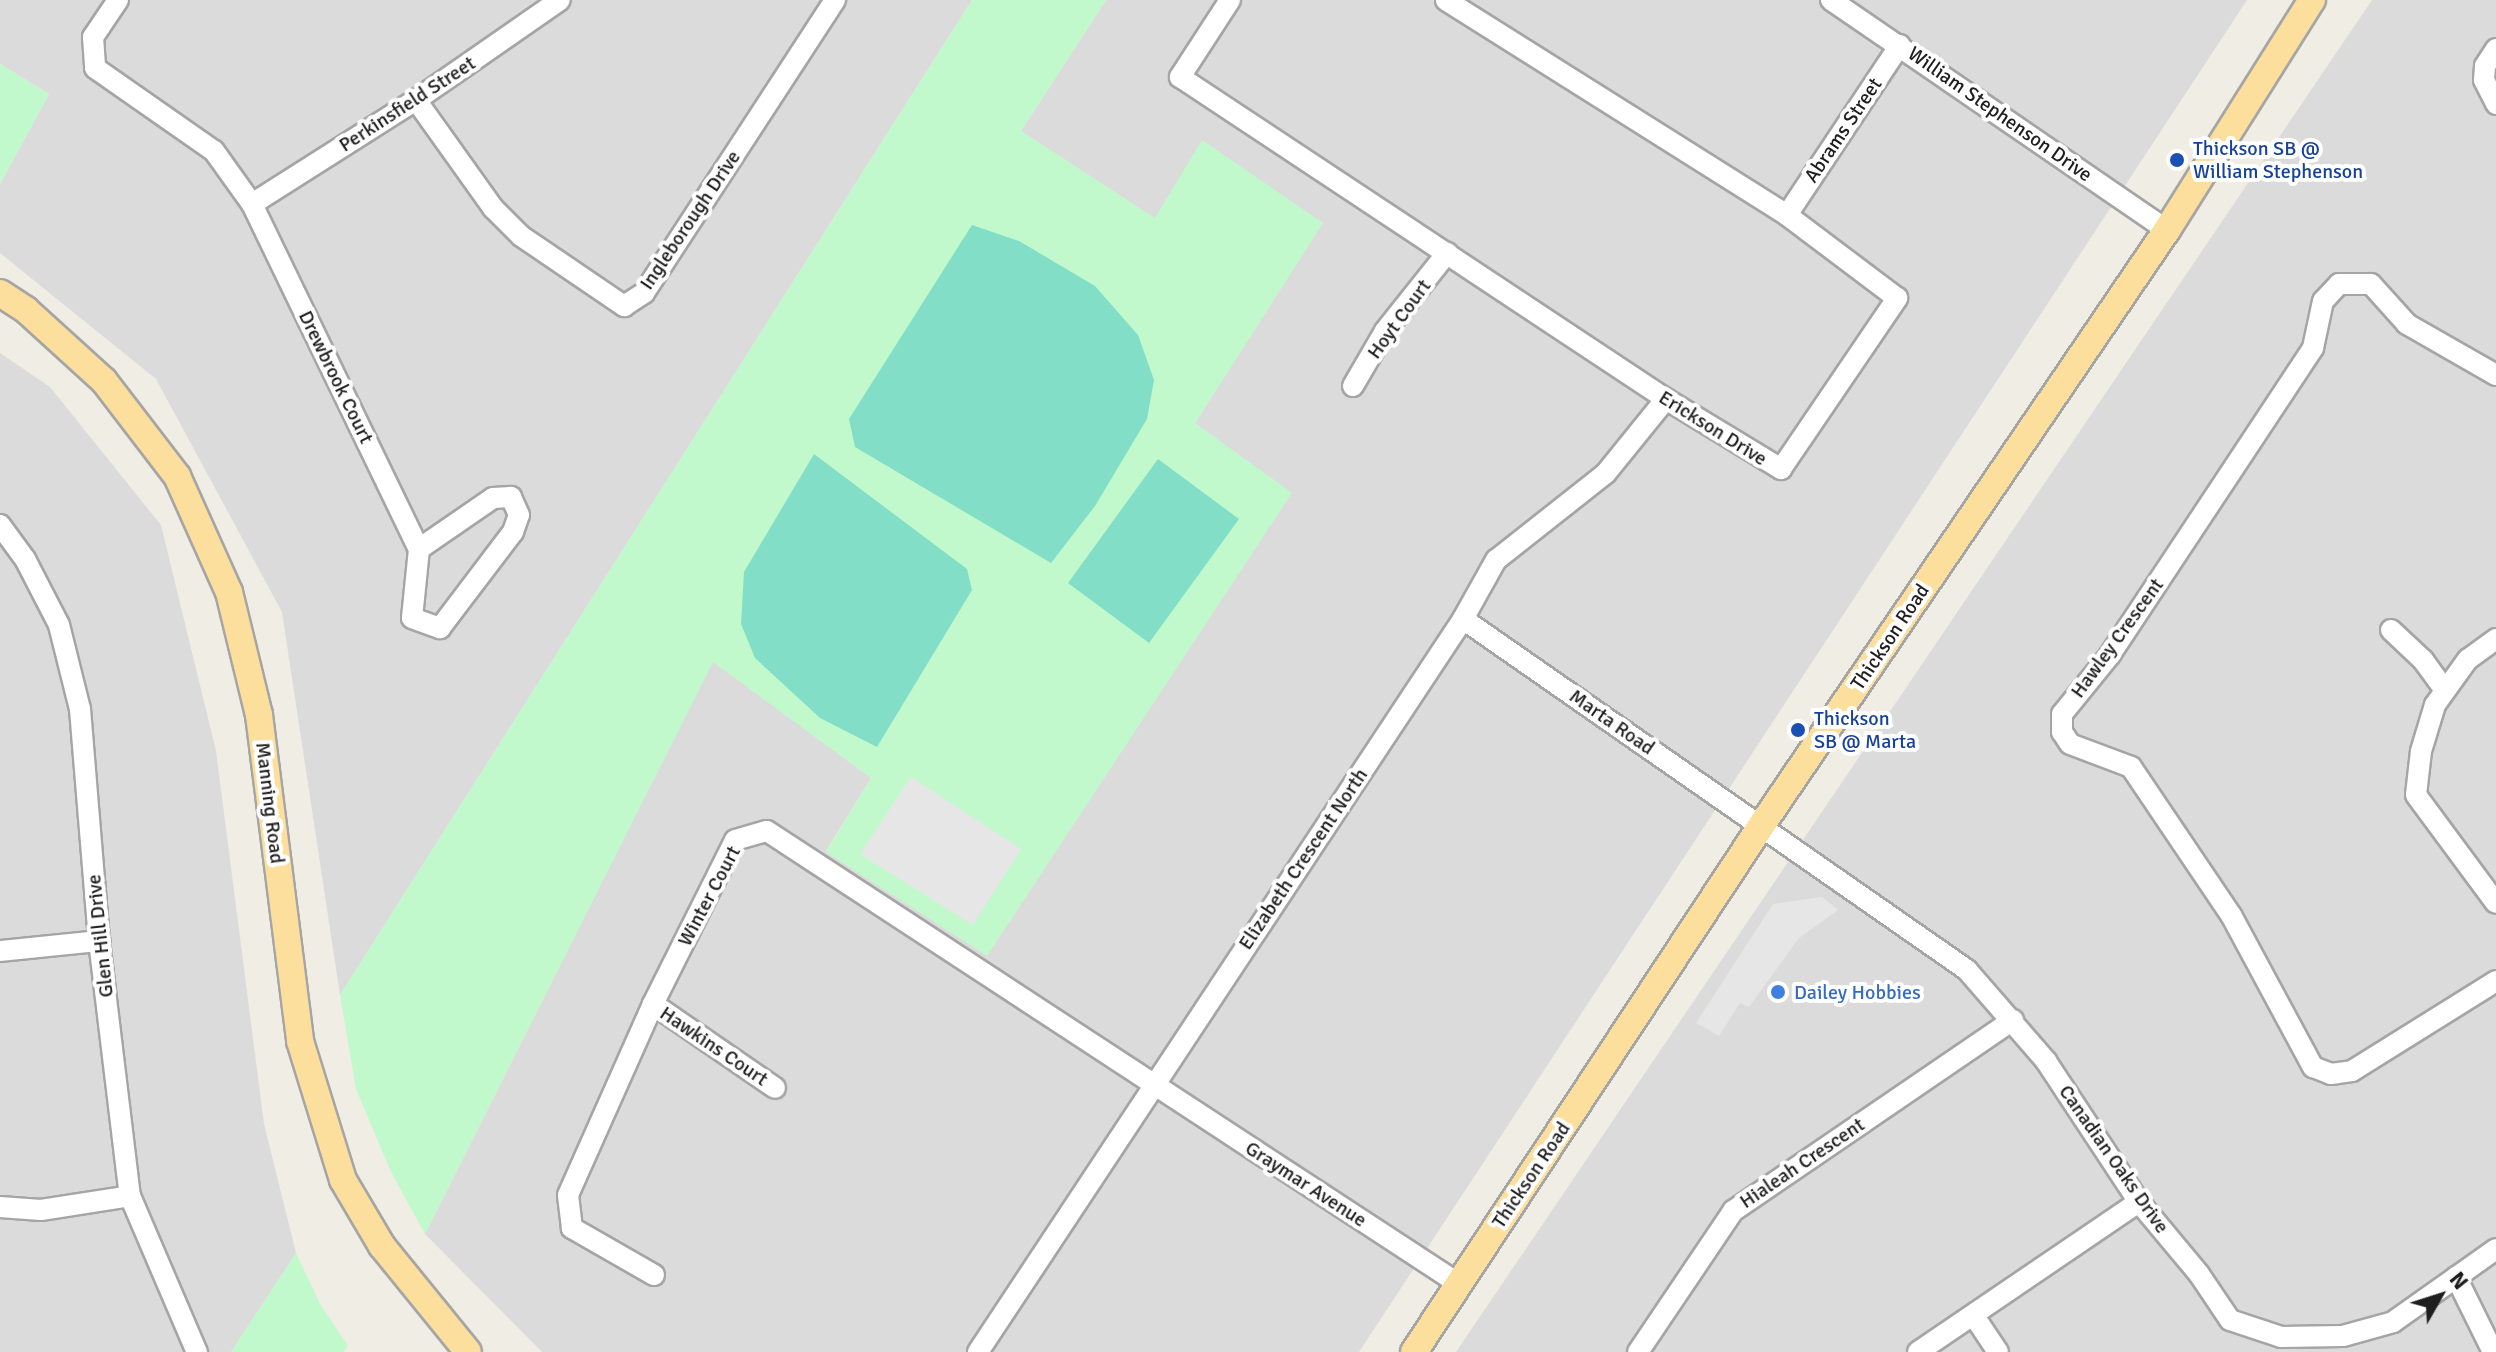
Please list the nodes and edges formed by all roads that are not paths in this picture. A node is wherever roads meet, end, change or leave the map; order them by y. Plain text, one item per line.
1 (118, 0) edge
2 (560, 0) edge
3 (835, 0) edge
4 (1230, 0) edge
5 (1446, 0) edge
6 (1831, 0) edge
7 (2312, 0) edge
8 (1900, 45) junction
9 (2496, 49) edge
10 (416, 100) junction
11 (2496, 104) edge
12 (252, 204) junction
13 (1787, 215) junction
14 (2167, 230) junction
15 (1447, 253) junction
16 (0, 293) edge
17 (2496, 375) edge
18 (1353, 386) dead end
19 (1666, 399) junction
20 (0, 525) edge
21 (419, 549) junction
22 (1463, 619) junction
23 (2391, 630) dead end
24 (2496, 639) edge
25 (2445, 690) junction
26 (1761, 826) junction
27 (2496, 903) edge
28 (99, 941) junction
29 (0, 951) edge
30 (2496, 981) edge
31 (653, 1004) junction
32 (2013, 1020) junction
33 (1154, 1083) junction
34 (775, 1088) dead end
35 (130, 1196) junction
36 (2139, 1202) junction
37 (0, 1207) edge
38 (2496, 1249) edge
39 (654, 1275) dead end
40 (2456, 1277) junction
41 (1459, 1284) junction
42 (1974, 1316) junction
43 (2293, 1344) edge
44 (197, 1352) edge
45 (468, 1352) edge
46 (978, 1352) edge
47 (1414, 1352) edge
48 (1638, 1352) edge
49 (1918, 1352) edge
50 (1998, 1352) edge
51 (2493, 1352) edge

1 - 12 street, Drewbrook Court
2 - 10 street, Perkinsfield Street
3 - 10 street, Ingleborough Drive
4 - 15 street, Erickson Drive
5 - 13 street, Erickson Drive
6 - 8 street, William Stephenson Drive
7 - 14 main road, Thickson Road
8 - 13 street, Abrams Street
8 - 14 street, William Stephenson Drive
9 - 11 street
10 - 12 street, Perkinsfield Street
12 - 21 street, Drewbrook Court
13 - 19 street, Erickson Drive
14 - 26 main road, Thickson Road
15 - 18 street, Hoyt Court
15 - 19 street, Erickson Drive
16 - 45 main road, Manning Road
17 - 30 street, Hawley Crescent
19 - 22 street, Elizabeth Crescent North
20 - 28 street, Glen Hill Drive
21 - 21 street
22 - 26 street, Marta Road
22 - 33 street, Elizabeth Crescent North
23 - 25 street
24 - 25 street
25 - 27 street
26 - 32 street, Canadian Oaks Drive
26 - 41 main road, Thickson Road
28 - 29 street
28 - 35 street, Glen Hill Drive
31 - 33 street, Winter Court
31 - 34 street, Hawkins Court
31 - 39 street, Winter Court
32 - 36 street, Canadian Oaks Drive
32 - 48 street, Hialeah Crescent
33 - 41 street, Graymar Avenue
33 - 46 street, Elizabeth Crescent North
35 - 37 street
35 - 44 street, Glen Hill Drive
36 - 42 street
36 - 43 street, Canadian Oaks Drive
38 - 40 street, Canadian Oaks Drive
40 - 43 street, Canadian Oaks Drive
40 - 51 street
41 - 47 main road, Thickson Road
42 - 49 street
42 - 50 street

